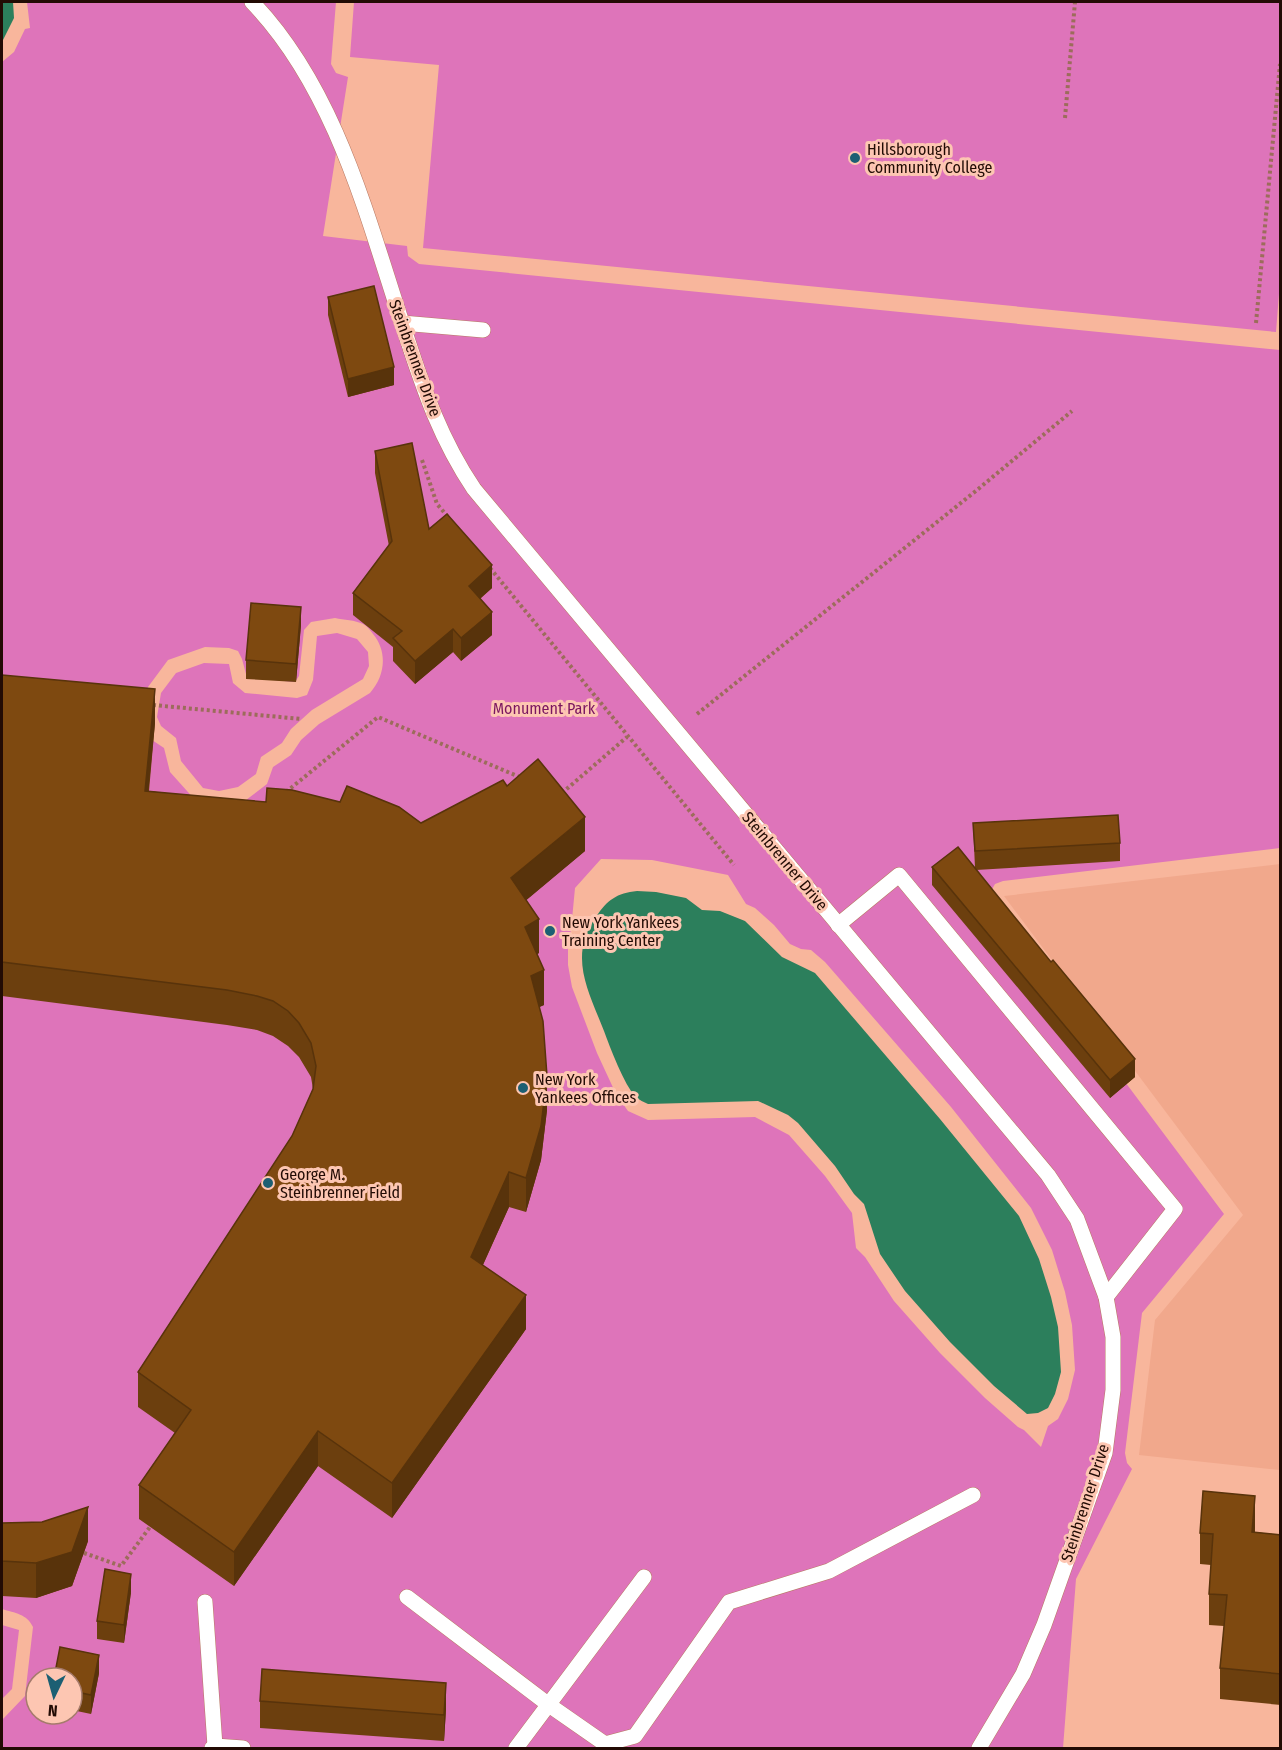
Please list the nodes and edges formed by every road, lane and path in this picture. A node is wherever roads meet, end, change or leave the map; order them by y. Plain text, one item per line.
1 (252, 2) edge
2 (1075, 2) edge
3 (1281, 64) edge
4 (1065, 118) dead end
5 (402, 323) junction
6 (1256, 323) dead end
7 (483, 330) dead end
8 (1072, 411) dead end
9 (422, 460) dead end
10 (452, 522) edge
11 (488, 567) edge
12 (151, 705) edge
13 (697, 714) dead end
14 (301, 719) dead end
15 (627, 737) junction
16 (528, 781) edge
17 (561, 794) edge
18 (278, 799) edge
19 (734, 865) dead end
20 (838, 925) junction
21 (1106, 1297) junction
22 (974, 1496) dead end
23 (150, 1527) dead end
24 (84, 1553) edge
25 (644, 1577) dead end
26 (407, 1597) dead end
27 (205, 1602) dead end
28 (549, 1705) junction
29 (214, 1748) edge
30 (243, 1749) edge
31 (516, 1749) edge
32 (979, 1749) edge

1 - 5 lane, Steinbrenner Drive
2 - 4 path
3 - 6 path
5 - 7 lane
5 - 20 lane, Steinbrenner Drive
8 - 13 path
9 - 10 path
11 - 15 path
12 - 14 path
15 - 17 path
15 - 19 path
16 - 18 path
20 - 21 lane, Steinbrenner Drive
20 - 21 lane
21 - 32 lane, Steinbrenner Drive
22 - 28 lane
23 - 24 path
25 - 28 lane
26 - 28 lane
27 - 29 lane
28 - 31 lane
29 - 30 lane

